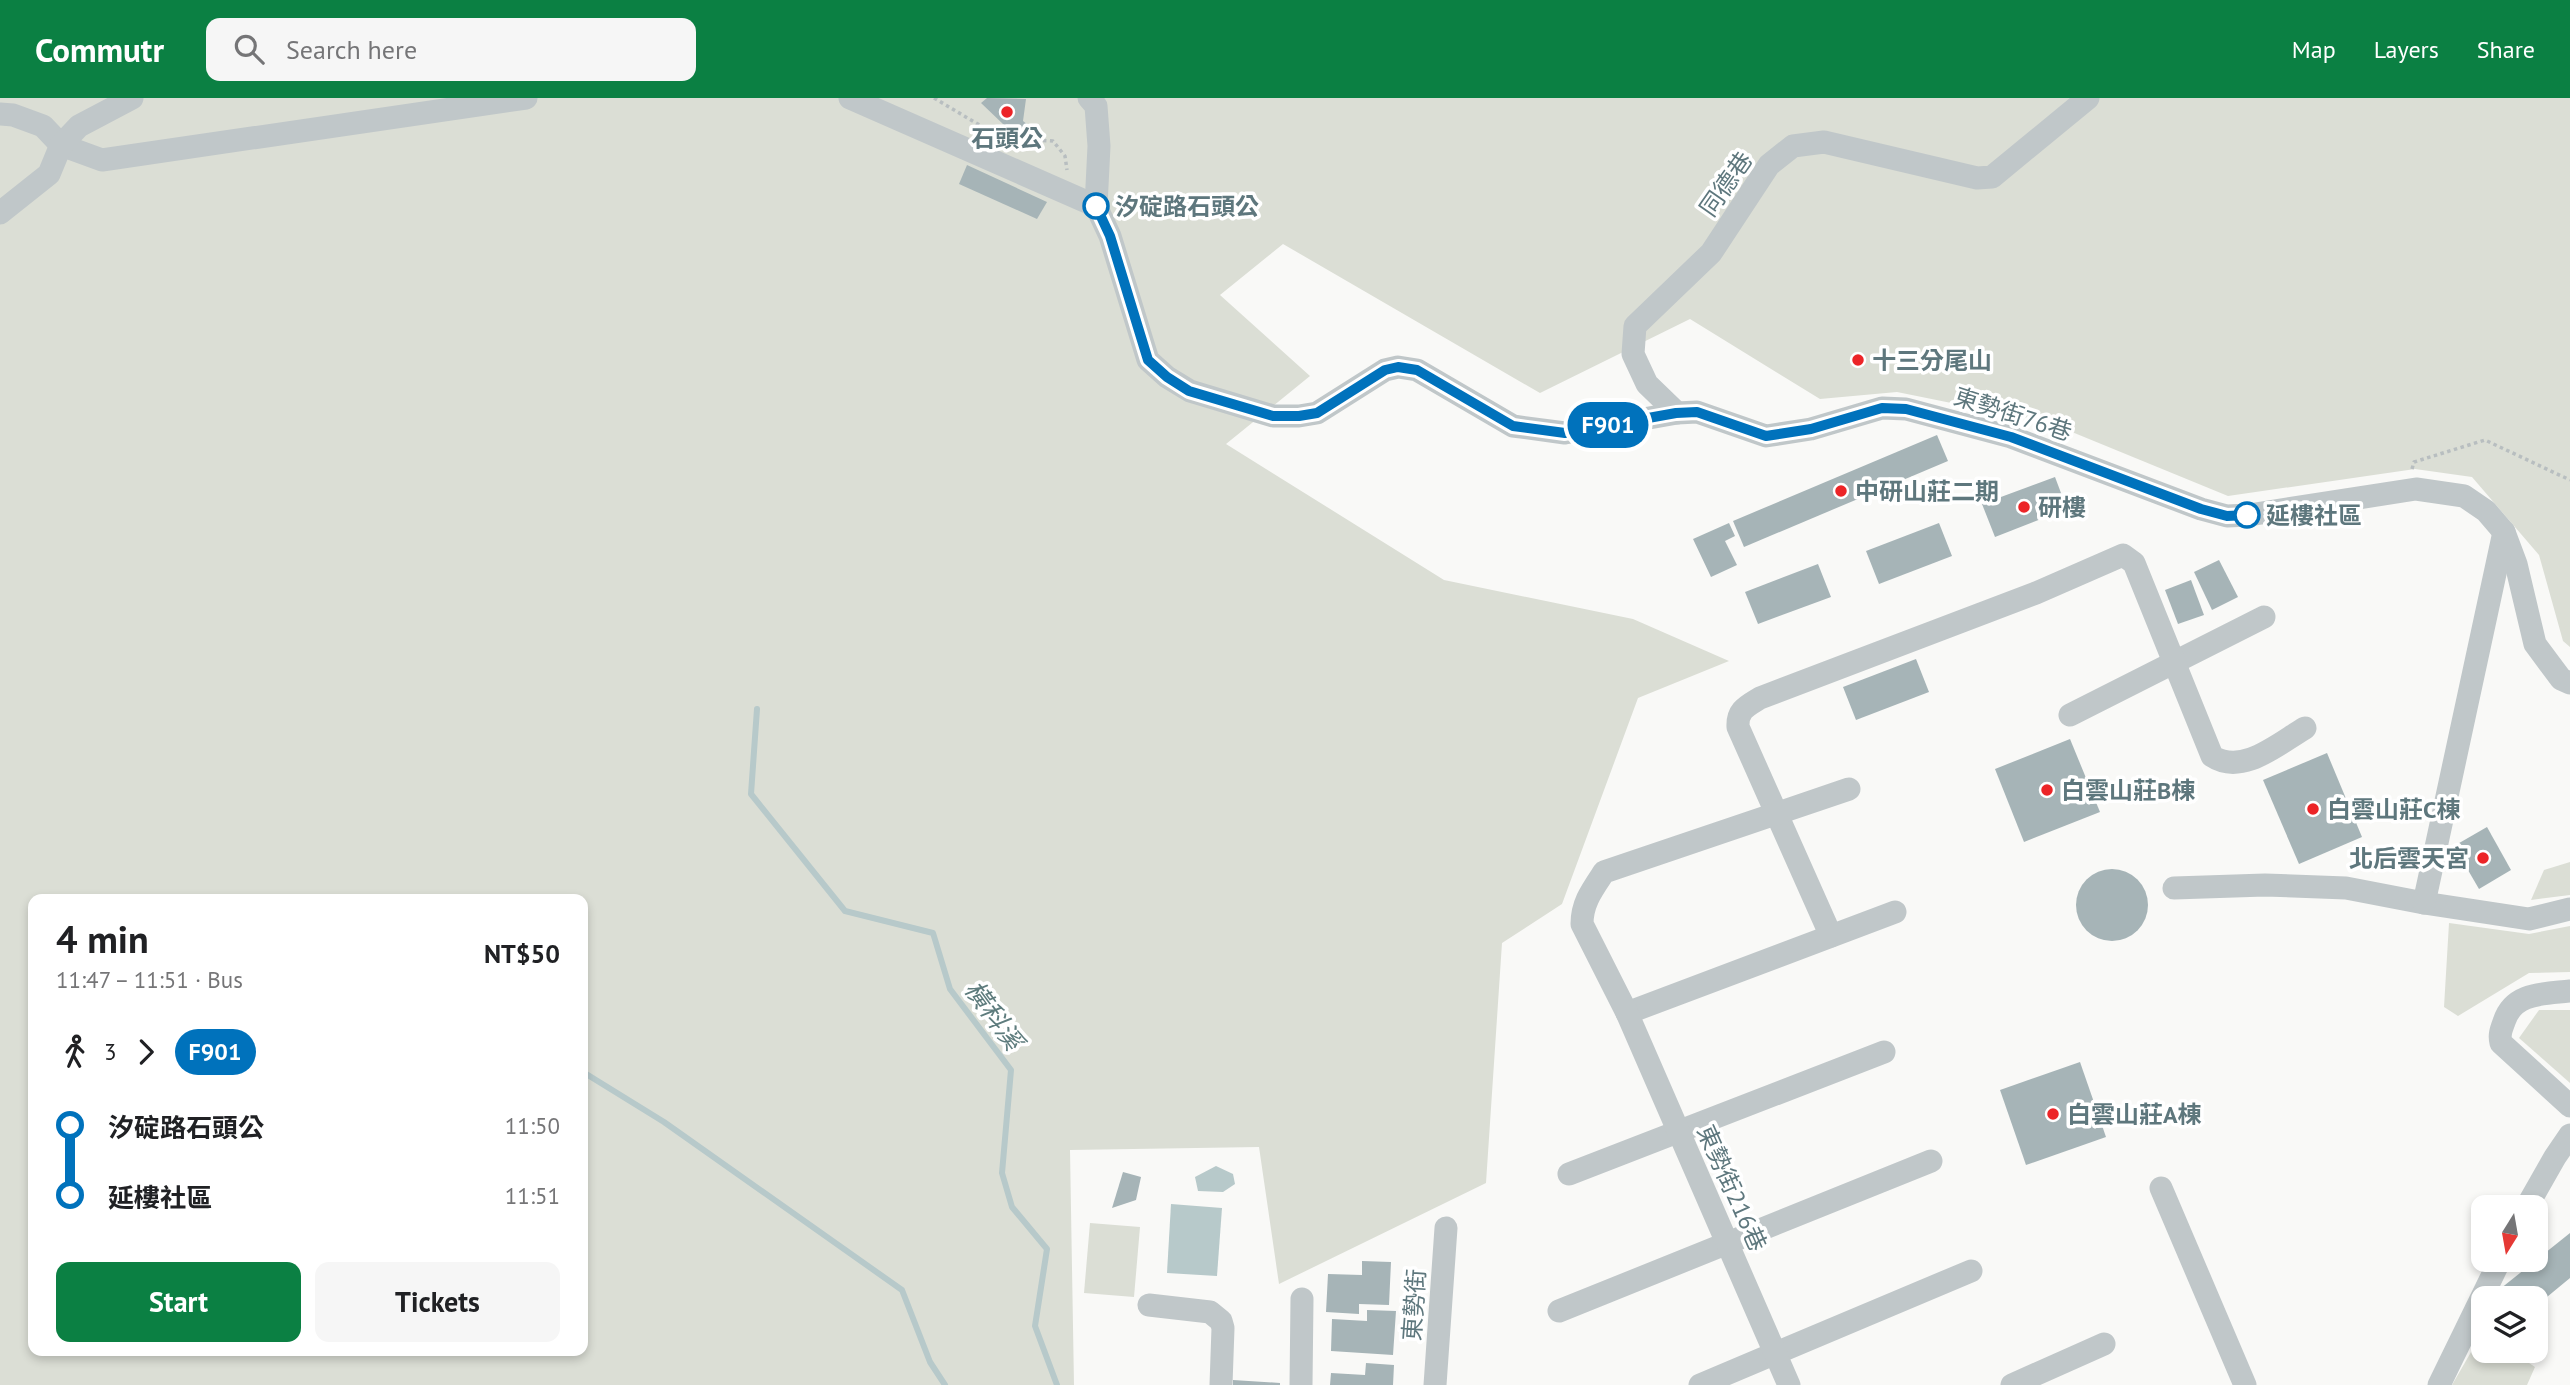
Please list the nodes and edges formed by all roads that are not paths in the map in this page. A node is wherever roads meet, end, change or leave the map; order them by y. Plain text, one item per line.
1 (132, 98) edge
2 (526, 98) edge
3 (850, 98) edge
4 (1089, 98) edge
5 (2088, 98) edge
6 (0, 114) edge
7 (61, 145) junction
8 (1096, 206) junction
9 (0, 213) edge
10 (1676, 413) junction
11 (2504, 531) junction
12 (2264, 617) dead end
13 (2173, 663) junction
14 (2570, 683) edge
15 (2070, 715) dead end
16 (2305, 729) dead end
17 (1849, 789) dead end
18 (1776, 815) junction
19 (2174, 888) dead end
20 (2424, 904) junction
21 (2570, 909) edge
22 (1895, 912) dead end
23 (1831, 936) junction
24 (2570, 991) edge
25 (1627, 1013) junction
26 (1884, 1052) dead end
27 (2570, 1106) edge
28 (1679, 1132) junction
29 (2570, 1135) edge
30 (1931, 1161) dead end
31 (1569, 1174) dead end
32 (2161, 1188) dead end
33 (2533, 1195) edge
34 (1446, 1228) dead end
35 (1727, 1243) junction
36 (1971, 1271) dead end
37 (2494, 1272) edge
38 (1302, 1299) dead end
39 (1149, 1305) dead end
40 (1559, 1311) dead end
41 (2104, 1344) dead end
42 (1775, 1353) junction
43 (1221, 1385) edge
44 (1301, 1385) edge
45 (1435, 1385) edge
46 (1700, 1385) edge
47 (1789, 1385) edge
48 (2012, 1385) edge
49 (2245, 1385) edge
50 (2440, 1385) edge

1 - 7 street
2 - 7 street
3 - 8 street
4 - 8 street
5 - 10 street, 同德巷
6 - 7 street
7 - 9 street
8 - 10 street, 東勢街76巷
10 - 11 street, 東勢街76巷
11 - 14 street
11 - 20 street
12 - 13 street
13 - 15 street
13 - 16 street
13 - 18 street
17 - 18 street, 東勢街216巷
18 - 23 street
18 - 25 street, 東勢街216巷
19 - 20 street
20 - 21 street
22 - 23 street
23 - 25 street
24 - 27 street
25 - 28 street, 東勢街216巷
26 - 28 street
28 - 31 street
28 - 35 street, 東勢街216巷
29 - 33 street
30 - 35 street
32 - 49 street
34 - 45 street, 東勢街
35 - 40 street
35 - 42 street, 東勢街216巷
36 - 42 street
37 - 50 street
38 - 44 street
39 - 43 street
41 - 48 street
42 - 46 street
42 - 47 street, 東勢街216巷

